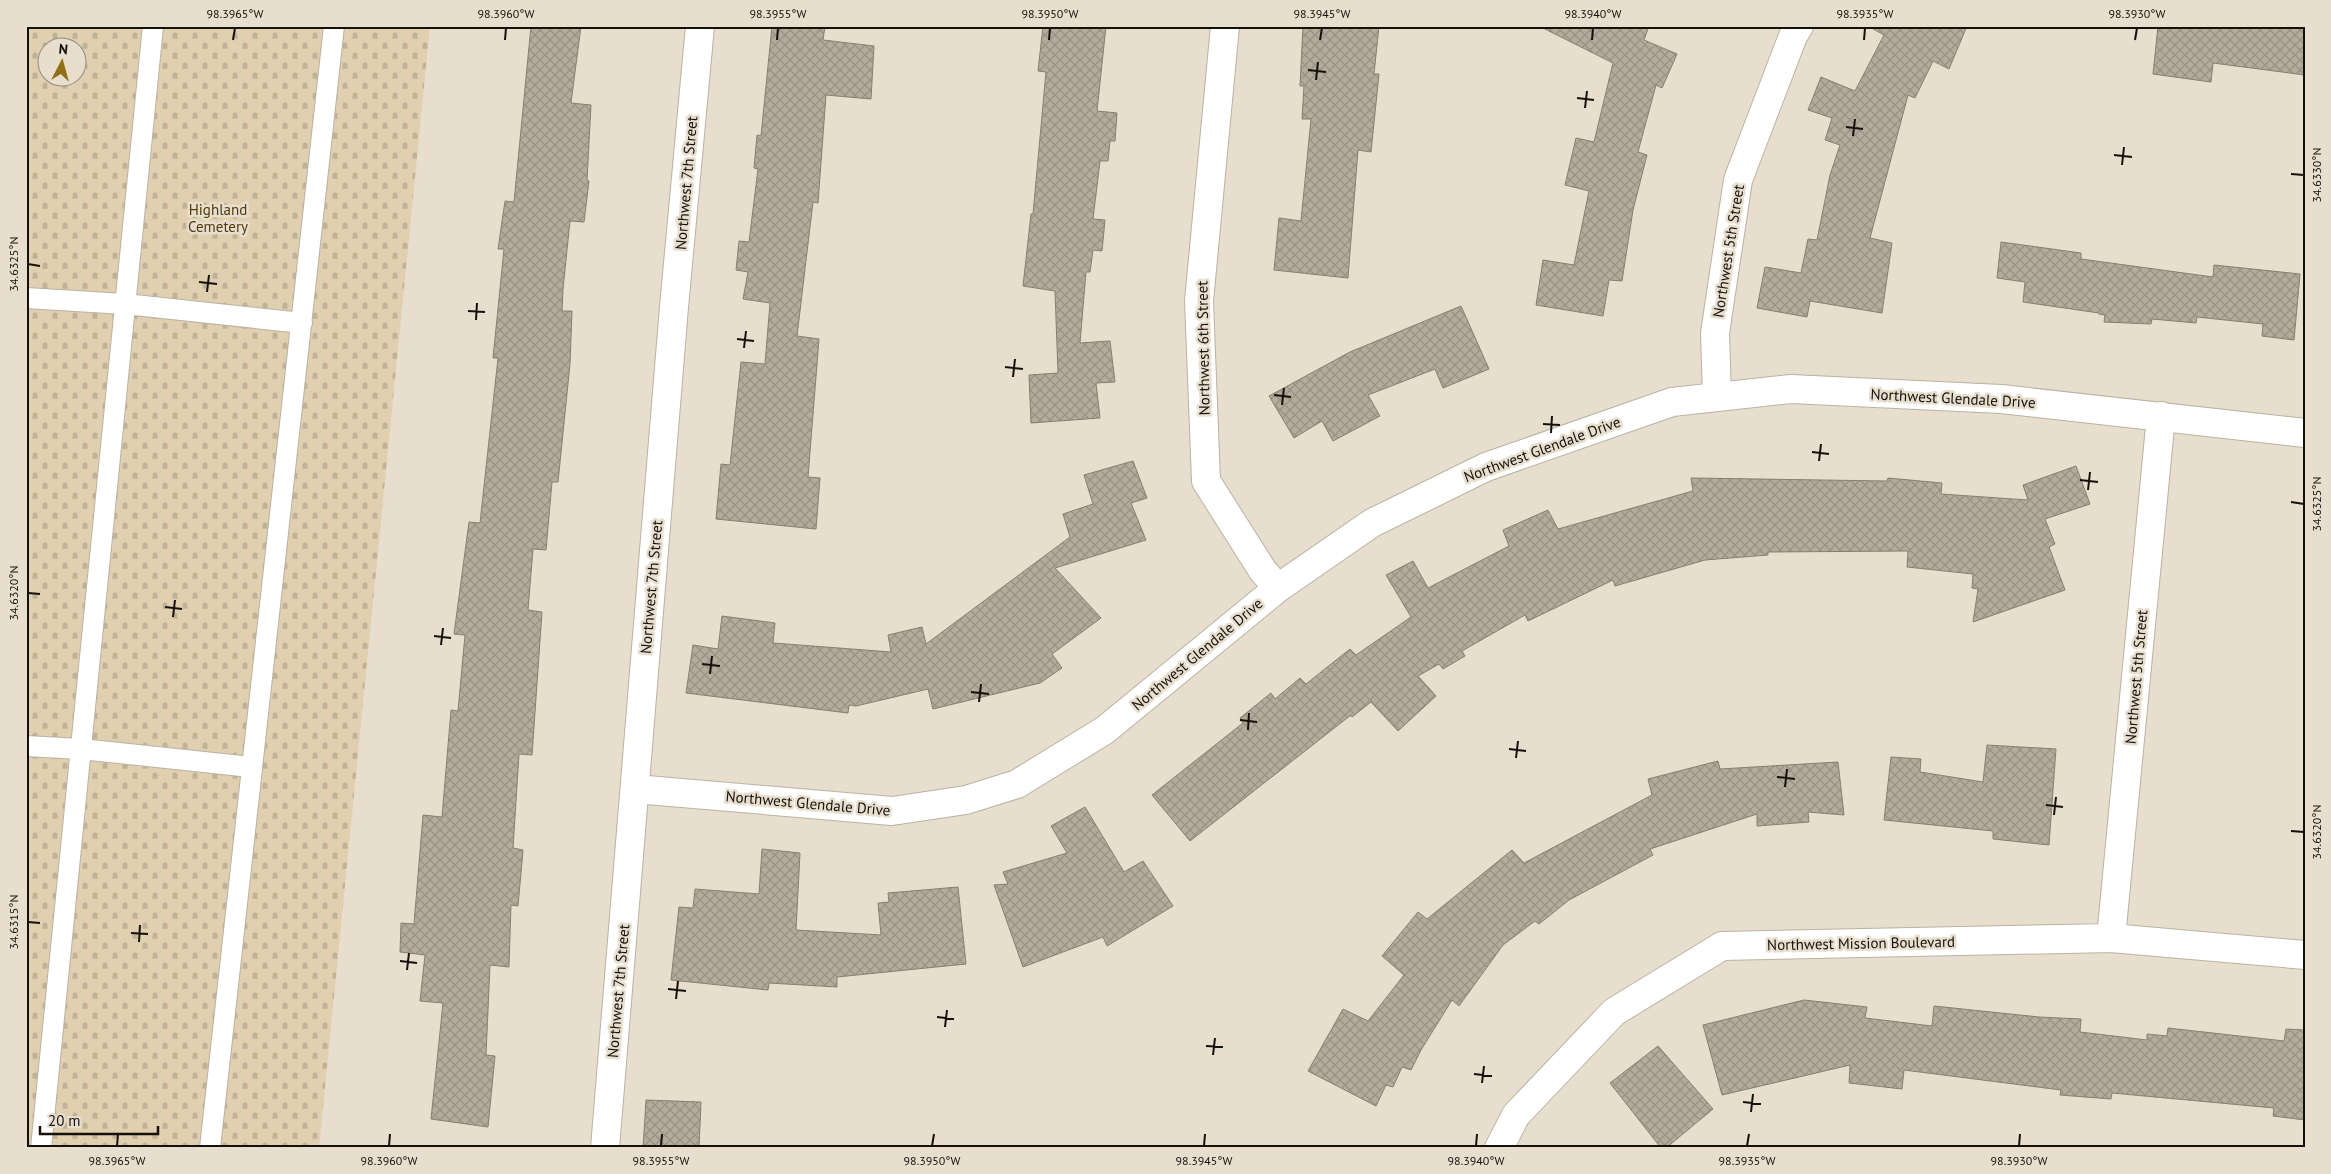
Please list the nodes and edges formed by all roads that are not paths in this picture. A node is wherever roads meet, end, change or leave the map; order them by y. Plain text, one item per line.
1 (152, 26) edge
2 (334, 26) edge
3 (700, 26) edge
4 (1225, 26) edge
5 (1799, 26) edge
6 (26, 298) edge
7 (125, 304) junction
8 (302, 323) junction
9 (1717, 397) junction
10 (2161, 416) junction
11 (2305, 433) edge
12 (1278, 588) junction
13 (26, 746) edge
14 (81, 749) junction
15 (251, 767) junction
16 (635, 789) junction
17 (2111, 938) junction
18 (2305, 956) edge
19 (41, 1148) edge
20 (210, 1148) edge
21 (606, 1148) edge
22 (1500, 1148) edge

1 - 7 lane
2 - 8 lane
3 - 16 street, Northwest 7th Street
4 - 12 street, Northwest 6th Street
5 - 9 street, Northwest 5th Street
6 - 7 lane
7 - 8 lane
7 - 14 lane
8 - 15 lane
9 - 10 street, Northwest Glendale Drive
9 - 12 street, Northwest Glendale Drive
10 - 11 street, Northwest Glendale Drive
10 - 17 street, Northwest 5th Street
12 - 16 street, Northwest Glendale Drive
13 - 14 lane
14 - 15 lane
14 - 19 lane
15 - 20 lane
16 - 21 street, Northwest 7th Street
17 - 18 street, Northwest Mission Boulevard
17 - 22 street, Northwest Mission Boulevard

